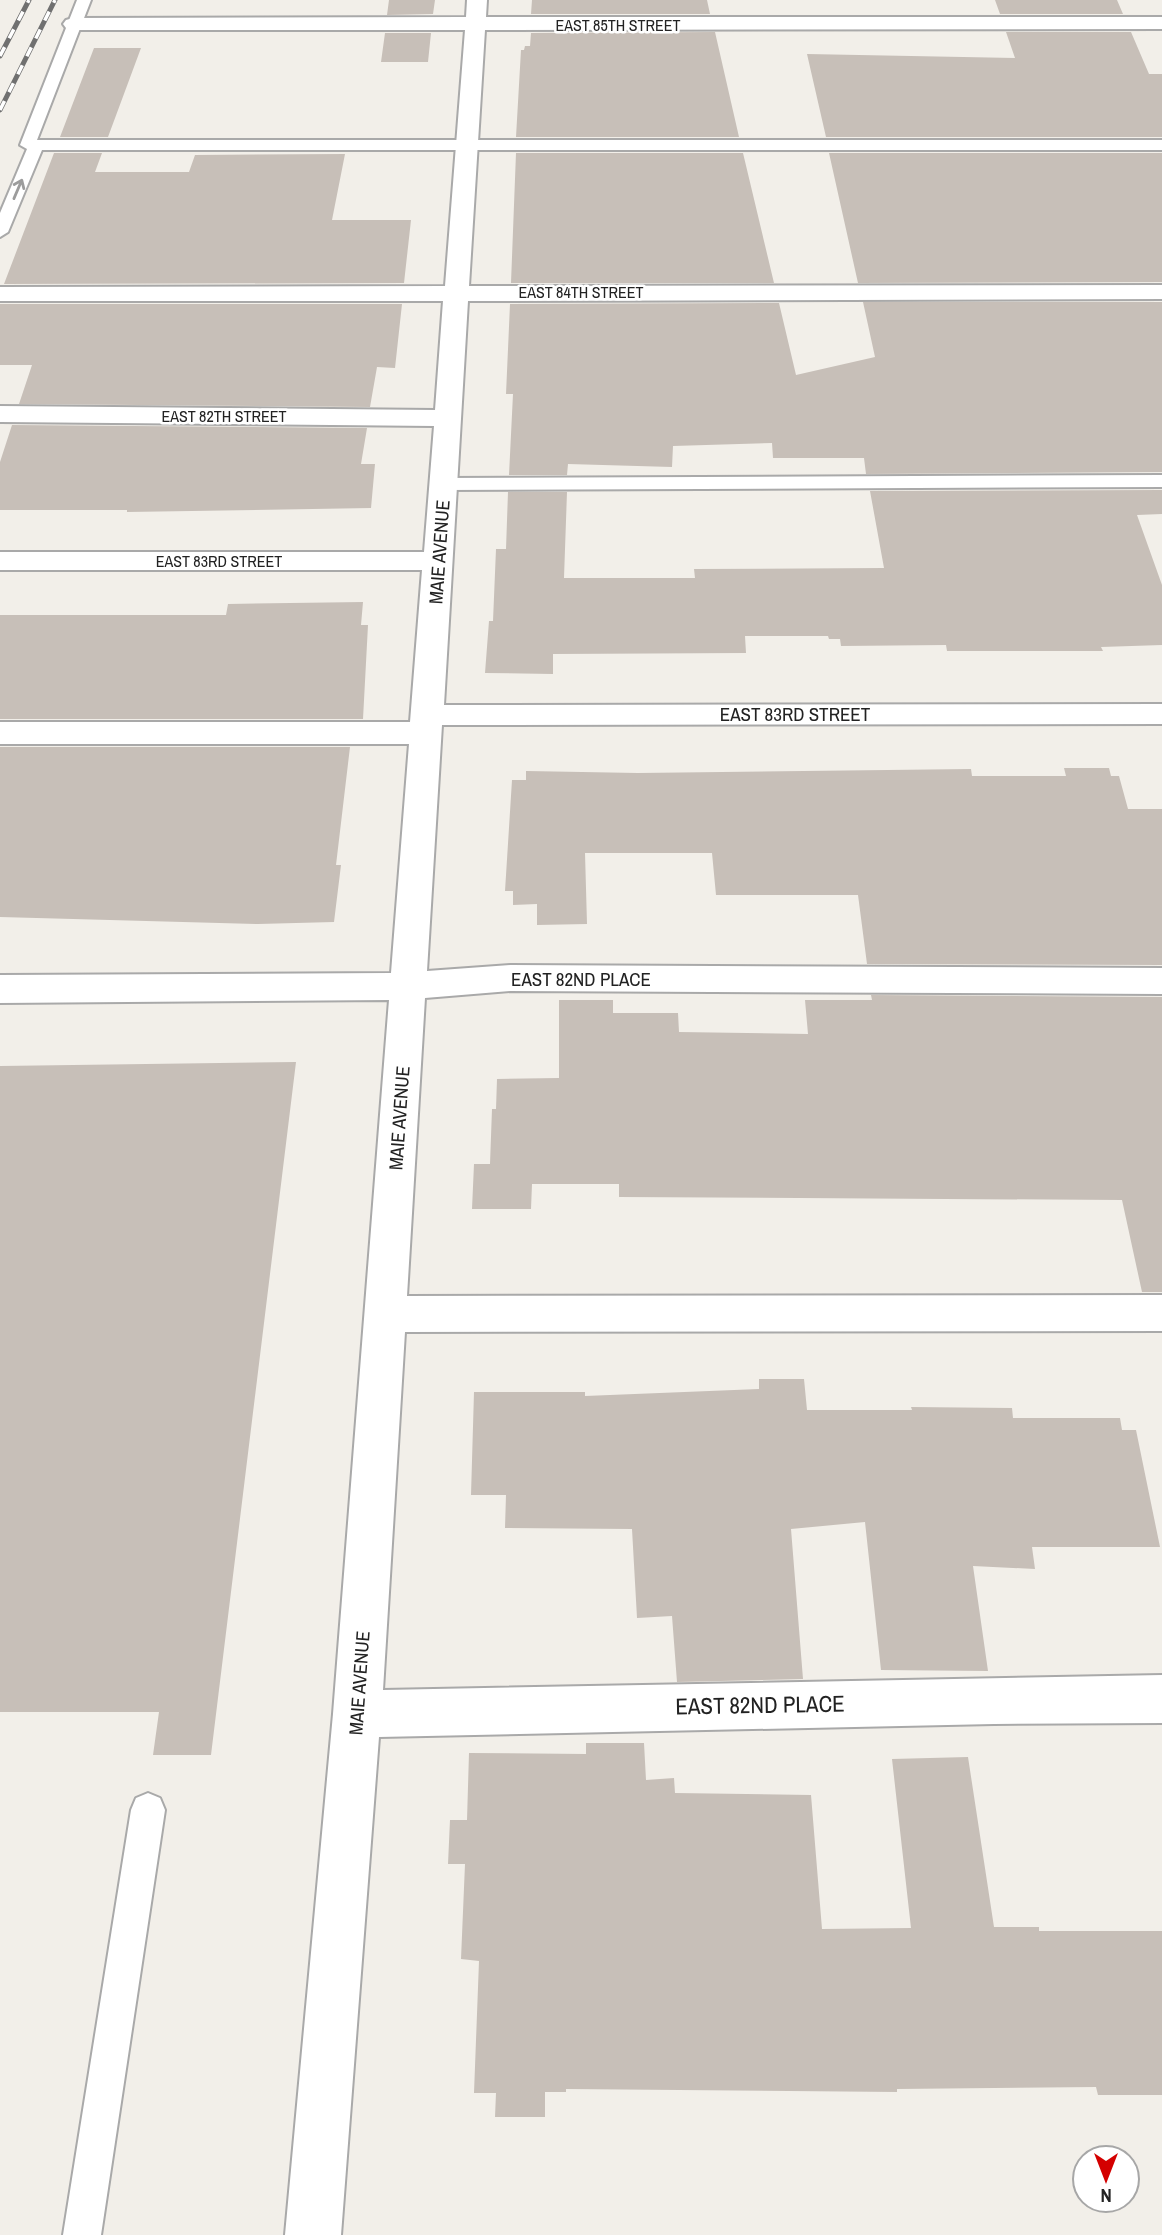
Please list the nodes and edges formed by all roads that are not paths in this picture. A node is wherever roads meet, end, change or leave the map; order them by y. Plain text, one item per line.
1 (84, 0) edge
2 (1149, 0) edge
3 (477, 12) edge
4 (73, 24) junction
5 (1161, 25) edge
6 (1162, 145) edge
7 (36, 146) junction
8 (467, 148) junction
9 (0, 232) edge
10 (457, 292) junction
11 (1162, 292) edge
12 (0, 294) edge
13 (0, 414) edge
14 (448, 418) junction
15 (1162, 481) edge
16 (443, 484) junction
17 (0, 561) edge
18 (438, 561) junction
19 (1162, 714) edge
20 (427, 724) junction
21 (0, 733) edge
22 (1162, 981) edge
23 (408, 986) junction
24 (0, 989) edge
25 (1162, 1313) edge
26 (385, 1314) junction
27 (1162, 1699) edge
28 (358, 1714) junction
29 (148, 1810) dead end
30 (82, 2235) edge
31 (313, 2235) edge

1 - 4 lane
2 - 5 street
3 - 4 street, EAST 85TH STREET
3 - 5 street, EAST 85TH STREET
3 - 8 street, MAIE AVENUE
4 - 7 lane
6 - 8 lane
7 - 8 lane
9 -> 7 lane
8 - 10 street, MAIE AVENUE
10 - 11 street, EAST 84TH STREET
10 - 12 street, EAST 84TH STREET
10 - 14 street, MAIE AVENUE
13 - 14 street, EAST 82TH STREET
14 - 16 street, MAIE AVENUE
15 - 16 lane
16 - 18 street, MAIE AVENUE
17 - 18 street, EAST 83RD STREET
18 - 20 street, MAIE AVENUE
19 - 20 street, EAST 83RD STREET
20 - 21 street, EAST 83RD STREET
20 - 23 street, MAIE AVENUE
22 - 23 street, EAST 82ND PLACE
23 - 24 street, EAST 82ND PLACE
23 - 26 street, MAIE AVENUE
25 - 26 street
26 - 28 street, MAIE AVENUE
27 - 28 street, EAST 82ND PLACE
28 - 31 street, MAIE AVENUE
29 - 30 lane

